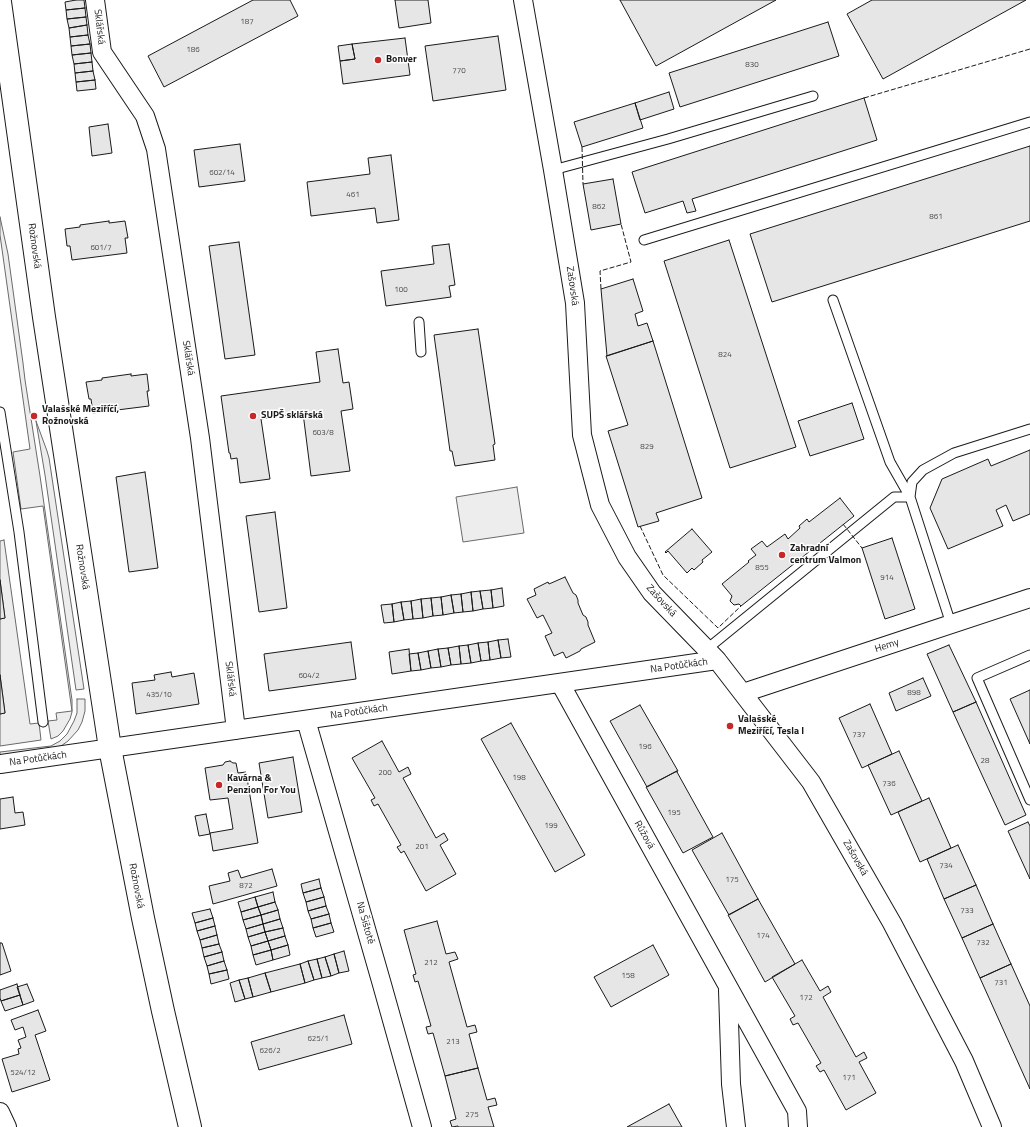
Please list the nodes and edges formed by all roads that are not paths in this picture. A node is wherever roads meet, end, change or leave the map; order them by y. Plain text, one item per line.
1 (95, 0) edge
2 (523, 0) edge
3 (0, 2) edge
4 (2, 37) edge
5 (4, 65) edge
6 (813, 96) dead end
7 (1030, 122) edge
8 (553, 170) junction
9 (644, 240) dead end
10 (833, 300) dead end
11 (419, 322) dead end
12 (421, 352) dead end
13 (0, 412) edge
14 (1030, 429) edge
15 (2, 437) edge
16 (910, 497) junction
17 (1030, 598) edge
18 (951, 624) junction
19 (712, 655) junction
20 (1030, 655) edge
21 (560, 683) junction
22 (743, 693) junction
23 (306, 720) junction
24 (43, 722) dead end
25 (236, 730) junction
26 (110, 748) junction
27 (0, 764) edge
28 (1030, 800) edge
29 (728, 987) junction
30 (0, 1112) edge
31 (7, 1127) edge
32 (190, 1127) edge
33 (422, 1127) edge
34 (736, 1127) edge
35 (798, 1127) edge
36 (992, 1127) edge

1 - 25 street, Sklářská
2 - 8 street, Zašovská
3 - 4 main road, Rožnovská
4 - 5 main road, Rožnovská
5 - 26 main road, Rožnovská
6 - 8 lane
7 - 9 lane
8 - 19 street, Zašovská
10 - 16 lane
11 - 12 lane
13 - 15 lane
14 - 16 lane
15 - 24 lane
16 - 18 lane
16 - 19 lane
17 - 18 street, Hemy
18 - 22 street, Hemy
19 - 21 street, Na Potůčkách
19 - 22 street, Zašovská
20 - 28 lane
21 - 23 street, Na Potůčkách
21 - 29 street, Růžová
22 - 36 street, Zašovská
23 - 25 street, Na Potůčkách
23 - 33 street, Na Šištotě
25 - 26 street, Na Potůčkách
26 - 27 street, Na Potůčkách
26 - 32 main road, Rožnovská
29 - 34 street, Růžová
29 - 35 street, Růžová
30 - 31 street

